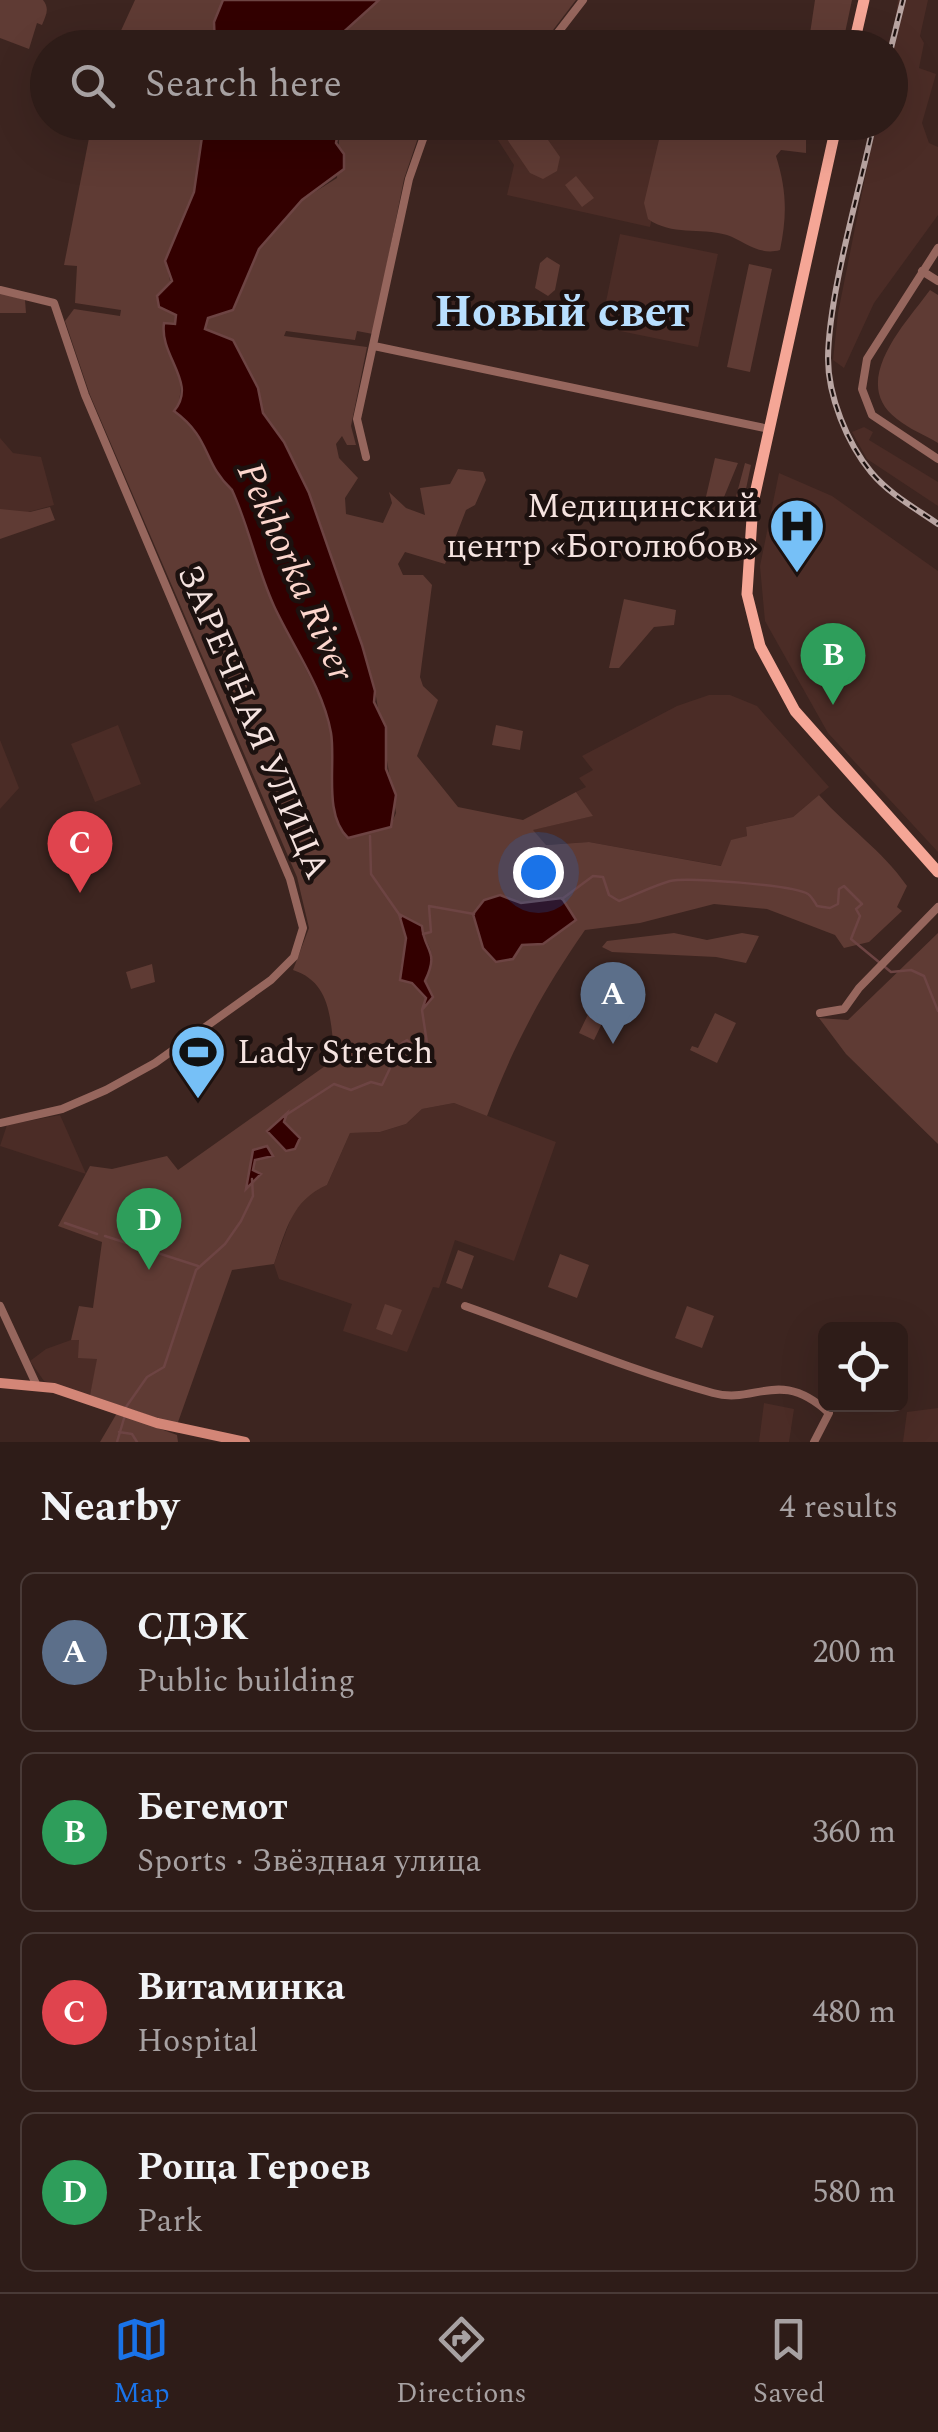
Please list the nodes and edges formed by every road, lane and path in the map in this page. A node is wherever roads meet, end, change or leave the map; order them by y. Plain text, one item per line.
1 (582, 0) edge
2 (864, 0) edge
3 (560, 30) edge
4 (858, 30) edge
5 (423, 140) edge
6 (833, 140) edge
7 (938, 248) edge
8 (922, 272) junction
9 (938, 281) edge
10 (0, 290) edge
11 (374, 346) junction
12 (769, 429) junction
13 (366, 457) dead end
14 (938, 458) edge
15 (938, 872) edge
16 (938, 906) edge
17 (820, 1013) dead end
18 (1, 1126) edge
19 (0, 1306) edge
20 (466, 1306) dead end
21 (0, 1383) edge
22 (37, 1386) junction
23 (245, 1442) edge
24 (814, 1442) edge

1 - 3 street
2 - 4 main road
5 - 11 street
6 - 12 main road
7 - 8 street
8 - 9 street
8 - 14 street
10 - 18 street, ЗАРЕЧНАЯ УЛИЦА
11 - 12 street
11 - 13 street
12 - 15 main road
16 - 17 street
19 - 22 street
20 - 24 street
21 - 22 main road
22 - 23 main road

